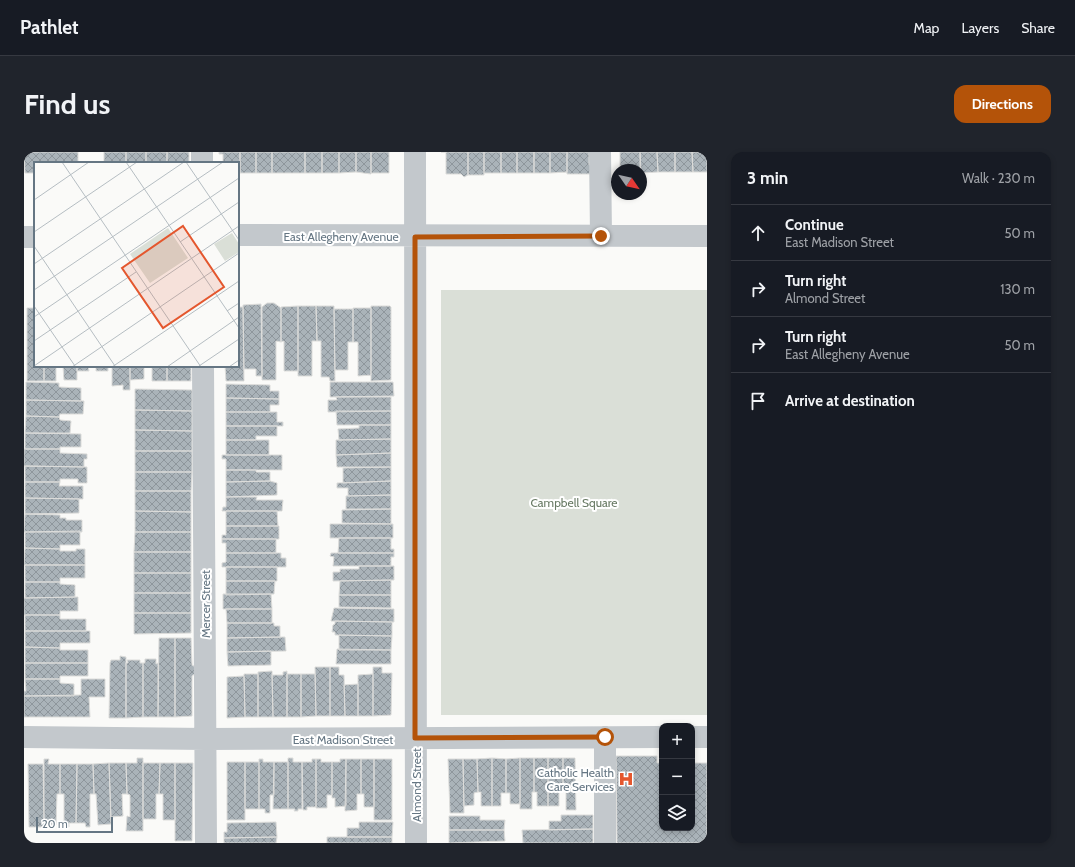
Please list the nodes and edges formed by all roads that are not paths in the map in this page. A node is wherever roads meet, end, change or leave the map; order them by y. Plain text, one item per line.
1 (415, 152) edge
2 (600, 152) edge
3 (239, 235) edge
4 (601, 236) junction
5 (707, 236) edge
6 (415, 237) junction
7 (203, 367) edge
8 (24, 737) edge
9 (605, 737) junction
10 (659, 737) edge
11 (695, 737) edge
12 (707, 737) edge
13 (415, 738) junction
14 (206, 739) junction
15 (206, 843) edge
16 (416, 843) edge
17 (605, 843) edge

1 - 6 street, Almond Street
2 - 4 street
3 - 6 street, East Allegheny Avenue
4 - 5 street, East Allegheny Avenue
4 - 6 street, East Allegheny Avenue
6 - 13 street, Almond Street
7 - 14 street, Mercer Street
8 - 14 street, East Madison Street
9 - 10 street, East Madison Street
9 - 13 street, East Madison Street
9 - 17 street
11 - 12 street
13 - 14 street, East Madison Street
13 - 16 street, Almond Street
14 - 15 street, Mercer Street

